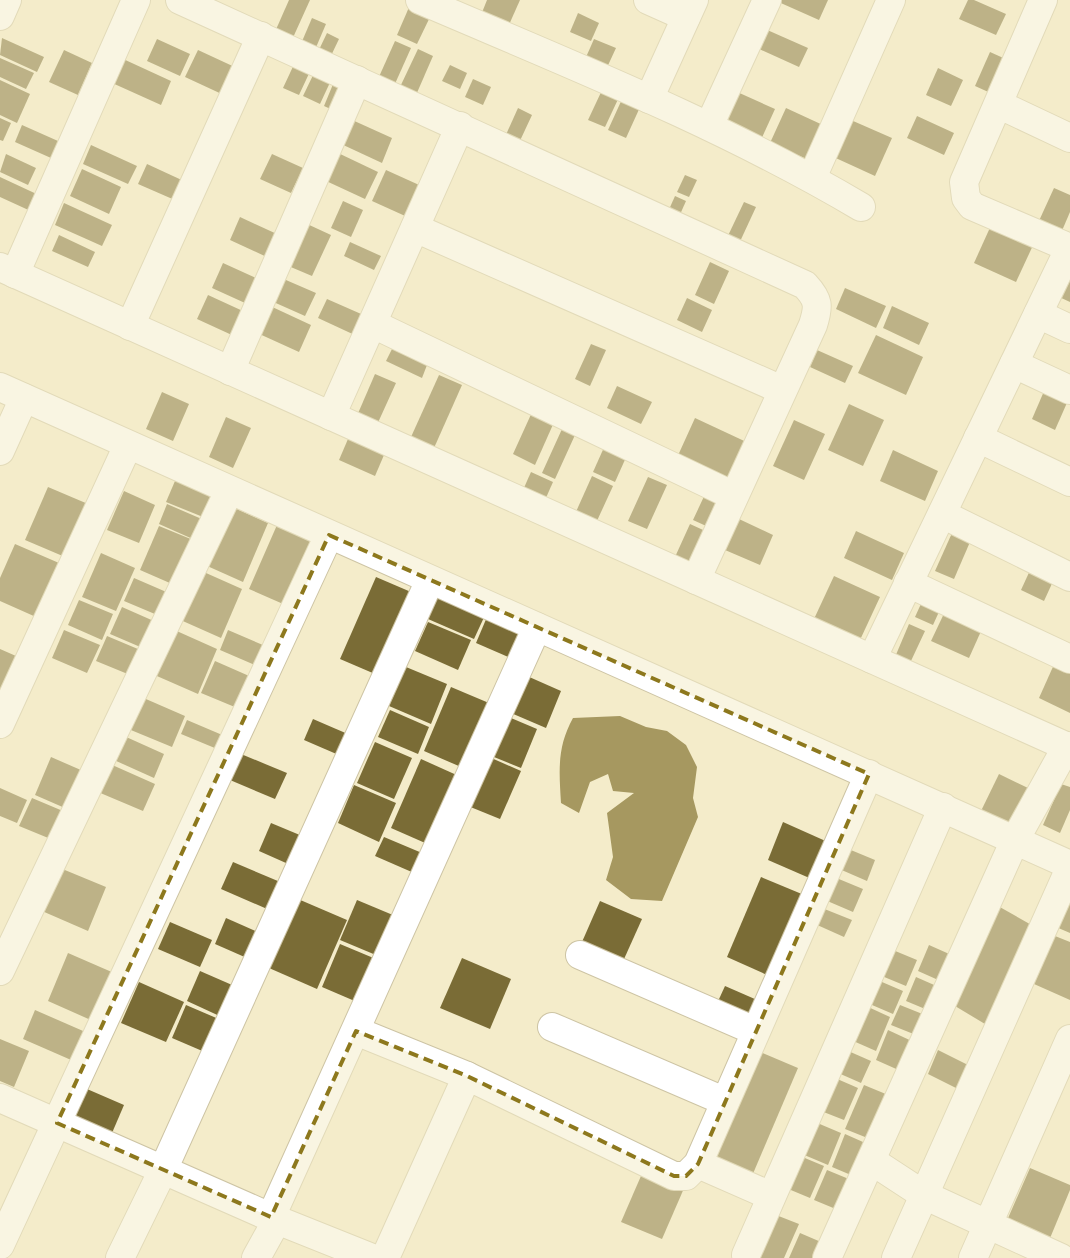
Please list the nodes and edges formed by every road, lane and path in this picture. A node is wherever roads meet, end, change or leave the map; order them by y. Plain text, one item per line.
1 (7, 0) edge
2 (136, 0) edge
3 (180, 0) edge
4 (420, 0) edge
5 (648, 0) edge
6 (767, 0) edge
7 (891, 0) edge
8 (1043, 0) edge
9 (690, 8) edge
10 (0, 16) edge
11 (260, 36) junction
12 (357, 80) junction
13 (649, 99) junction
14 (1000, 105) junction
15 (460, 126) junction
16 (709, 126) junction
17 (1070, 138) edge
18 (812, 178) junction
19 (861, 207) dead end
20 (415, 228) junction
21 (1070, 248) edge
22 (8, 271) edge
23 (1038, 314) junction
24 (372, 324) junction
25 (130, 326) junction
26 (1070, 329) edge
27 (1014, 364) junction
28 (230, 370) junction
29 (782, 390) junction
30 (1070, 390) edge
31 (12, 392) edge
32 (331, 416) junction
33 (978, 438) junction
34 (128, 445) junction
35 (0, 451) edge
36 (1070, 482) edge
37 (229, 490) junction
38 (734, 496) junction
39 (942, 514) junction
40 (329, 535) junction
41 (1070, 577) edge
42 (430, 580) junction
43 (696, 580) junction
44 (908, 583) junction
45 (537, 627) junction
46 (872, 659) junction
47 (1070, 659) edge
48 (0, 724) edge
49 (1068, 747) edge
50 (869, 774) junction
51 (943, 807) junction
52 (1015, 840) junction
53 (1070, 867) edge
54 (580, 955) dead end
55 (0, 971) edge
56 (552, 1027) dead end
57 (356, 1031) junction
58 (755, 1031) junction
59 (1070, 1039) edge
60 (468, 1076) junction
61 (0, 1098) edge
62 (724, 1101) junction
63 (57, 1123) junction
64 (872, 1161) junction
65 (698, 1164) junction
66 (164, 1170) junction
67 (924, 1195) junction
68 (771, 1196) junction
69 (274, 1219) junction
70 (987, 1226) junction
71 (0, 1245) edge
72 (746, 1255) dead end
73 (120, 1258) edge
74 (256, 1258) edge
75 (372, 1258) edge
76 (385, 1258) edge
77 (827, 1258) edge
78 (896, 1258) edge
79 (973, 1258) edge
80 (1061, 1258) edge

1 - 10 street
2 - 22 street
3 - 11 street
4 - 13 street
5 - 9 street
6 - 16 street
7 - 18 street
8 - 14 street
9 - 13 street
11 - 12 street
11 - 25 street
12 - 15 street
12 - 28 street
13 - 16 street
14 - 17 street
14 - 21 street
15 - 20 street
15 - 29 street
16 - 18 street
18 - 19 street
20 - 24 street
20 - 29 street
21 - 23 street
22 - 25 street
23 - 26 street
23 - 27 street
24 - 32 street
24 - 38 street
25 - 28 street
27 - 30 street
27 - 33 street
28 - 32 street
29 - 38 street
31 - 34 street
31 - 35 street
32 - 43 street
33 - 36 street
33 - 39 street
34 - 37 street
34 - 48 street
37 - 40 street
37 - 55 street
38 - 43 street
39 - 41 street
39 - 44 street
40 - 42 street
40 - 63 street
42 - 45 street
42 - 66 street
43 - 46 street
44 - 46 street
44 - 47 street
45 - 50 street
45 - 57 street
46 - 49 street
49 - 52 street
50 - 51 street
50 - 58 street
51 - 52 street
51 - 68 street
52 - 53 street
52 - 64 street
53 - 67 street
54 - 58 street
56 - 62 street
57 - 60 street
57 - 69 street
58 - 62 street
59 - 70 street
60 - 65 street
60 - 76 street
61 - 63 street
62 - 65 street
63 - 66 street
63 - 71 street
64 - 67 street
64 - 77 street
65 - 68 street
66 - 69 street
66 - 73 street
67 - 70 street
67 - 78 street
68 - 72 street
69 - 74 street
69 - 75 street
70 - 79 street
70 - 80 street

